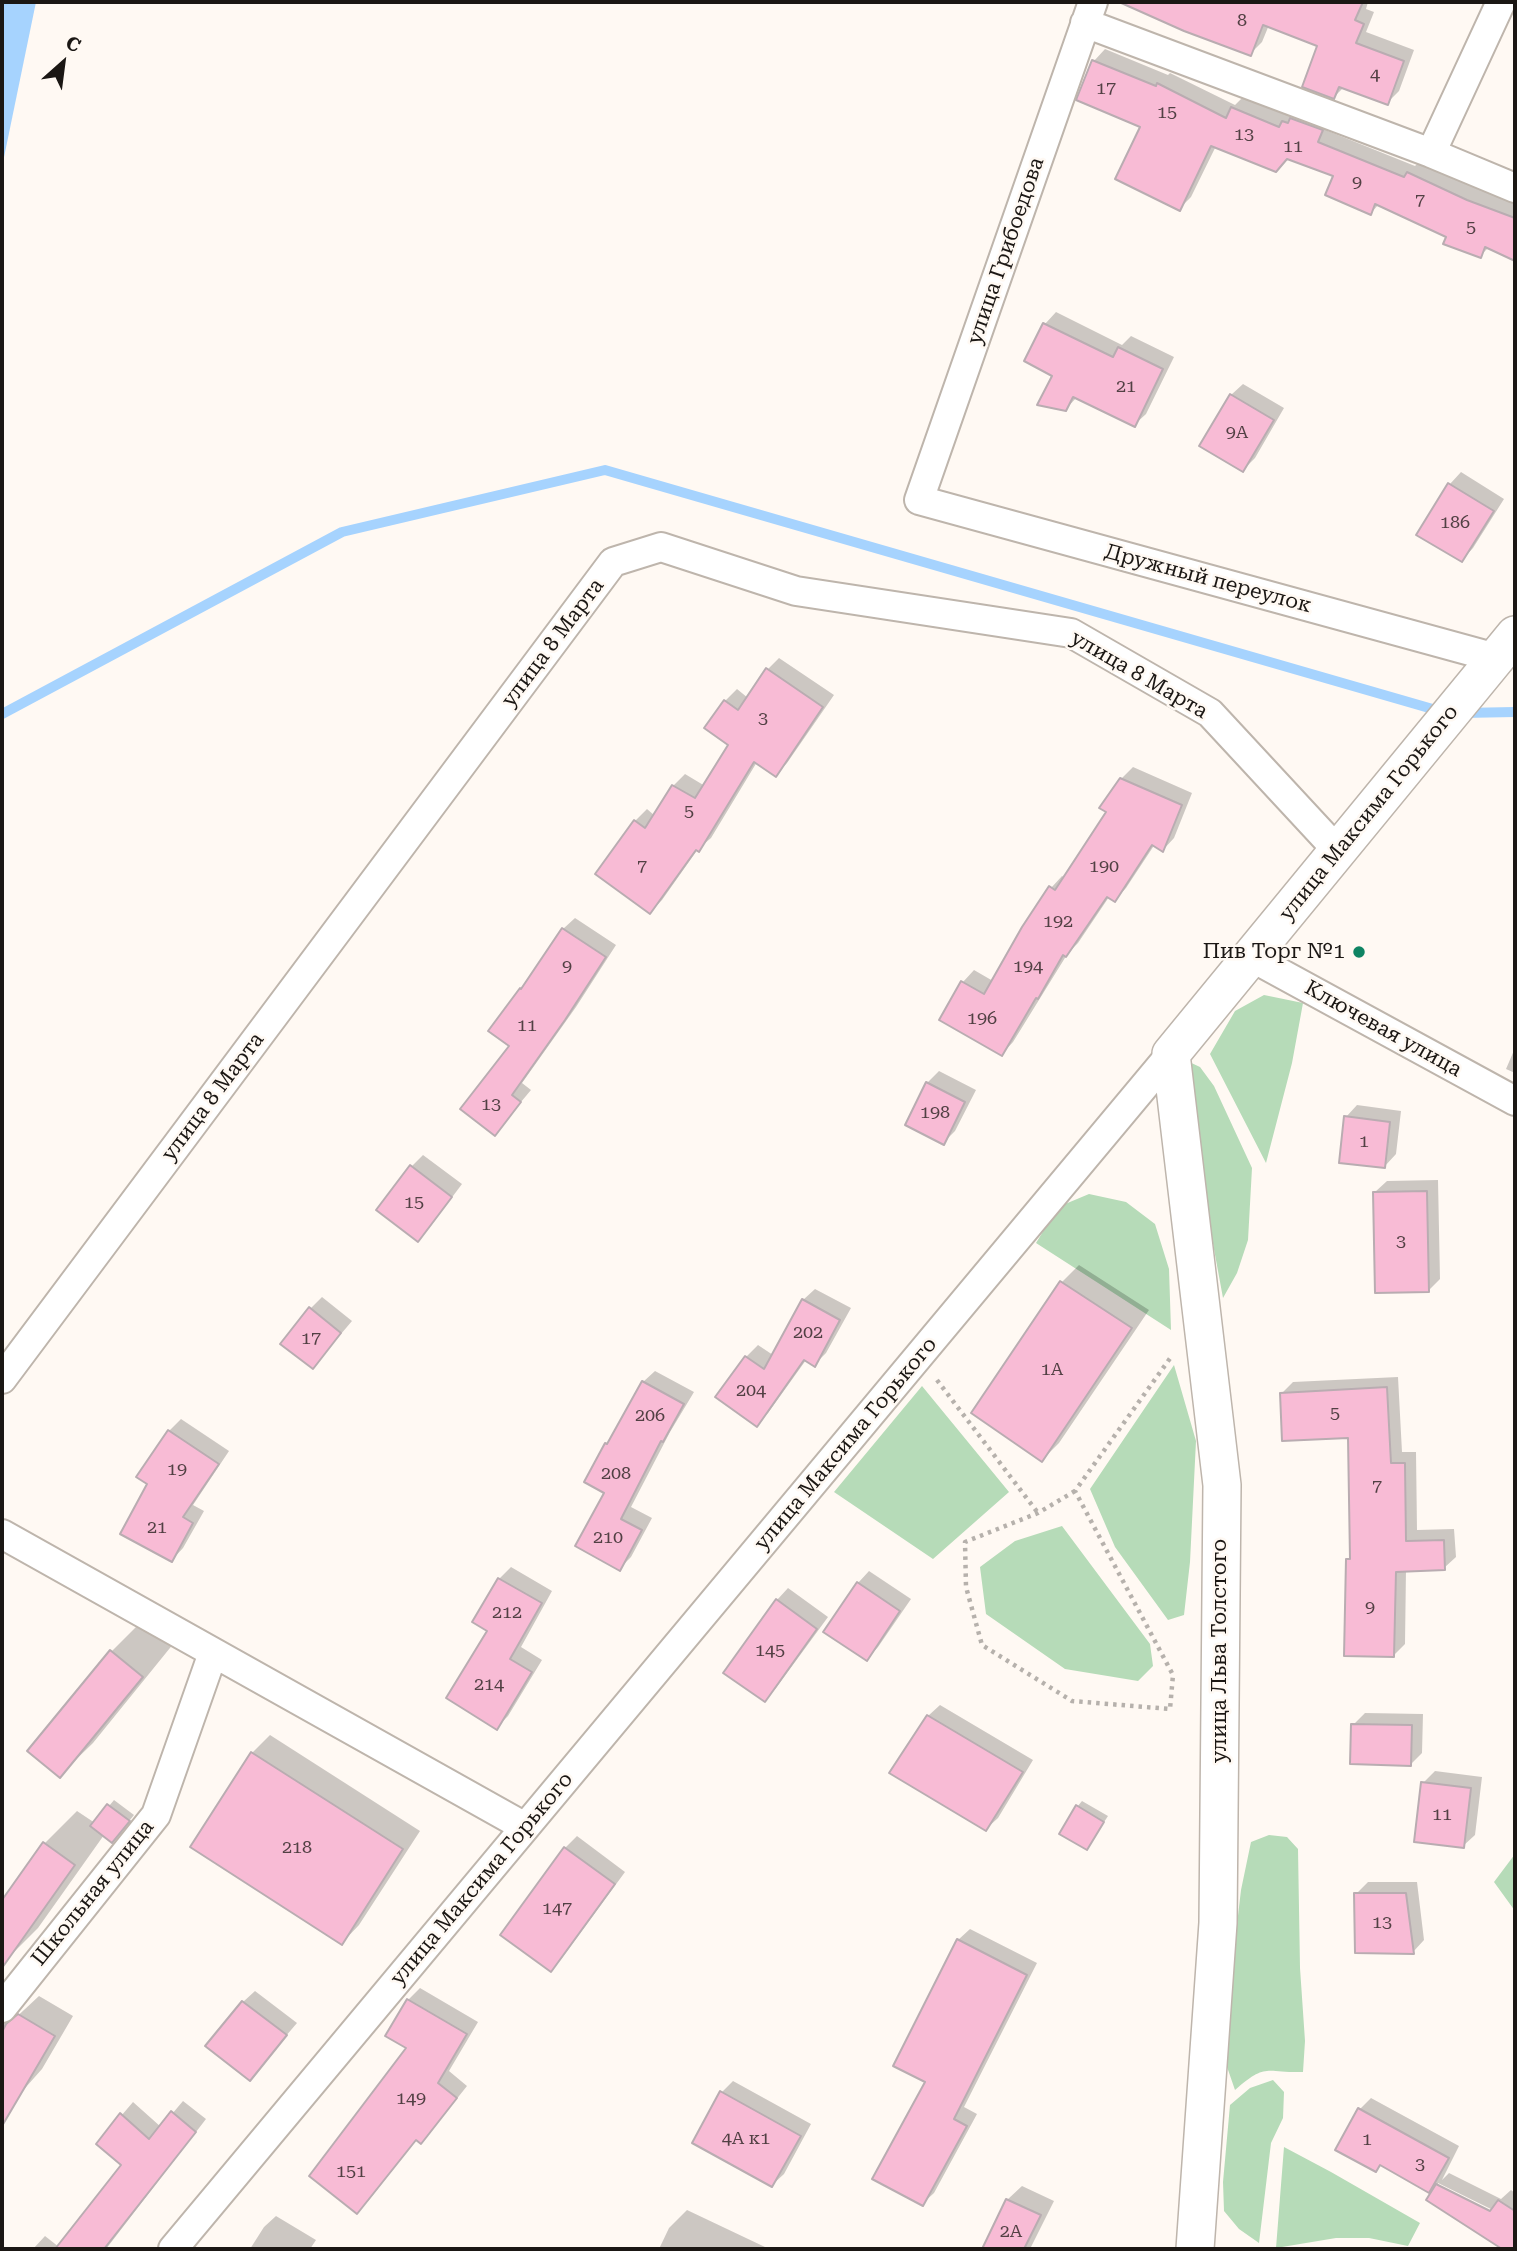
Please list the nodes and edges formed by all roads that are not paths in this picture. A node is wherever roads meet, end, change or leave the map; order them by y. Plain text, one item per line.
1 (1502, 2) edge
2 (1089, 12) edge
3 (1431, 153) junction
4 (1515, 188) edge
5 (919, 500) joint
6 (1506, 647) edge
7 (1338, 851) junction
8 (1251, 957) junction
9 (1171, 1054) junction
10 (1515, 1101) edge
11 (2, 1379) edge
12 (2, 1534) edge
13 (213, 1653) junction
14 (526, 1827) junction
15 (2, 2007) edge
16 (173, 2249) edge
17 (1195, 2249) edge

1 - 3 street
2 - 3 street
2 - 5 street, улица Грибоедова
3 - 4 street
5 - 6 street, Дружный переулок
6 - 7 street, улица Максима Горького
7 - 8 street, улица Максима Горького
7 - 11 street, улица 8 Марта
8 - 9 street, улица Максима Горького
8 - 10 street, Ключевая улица
9 - 14 street, улица Максима Горького
9 - 17 street, улица Льва Толстого
12 - 13 street
13 - 14 street
13 - 15 street, Школьная улица
14 - 16 street, улица Максима Горького

